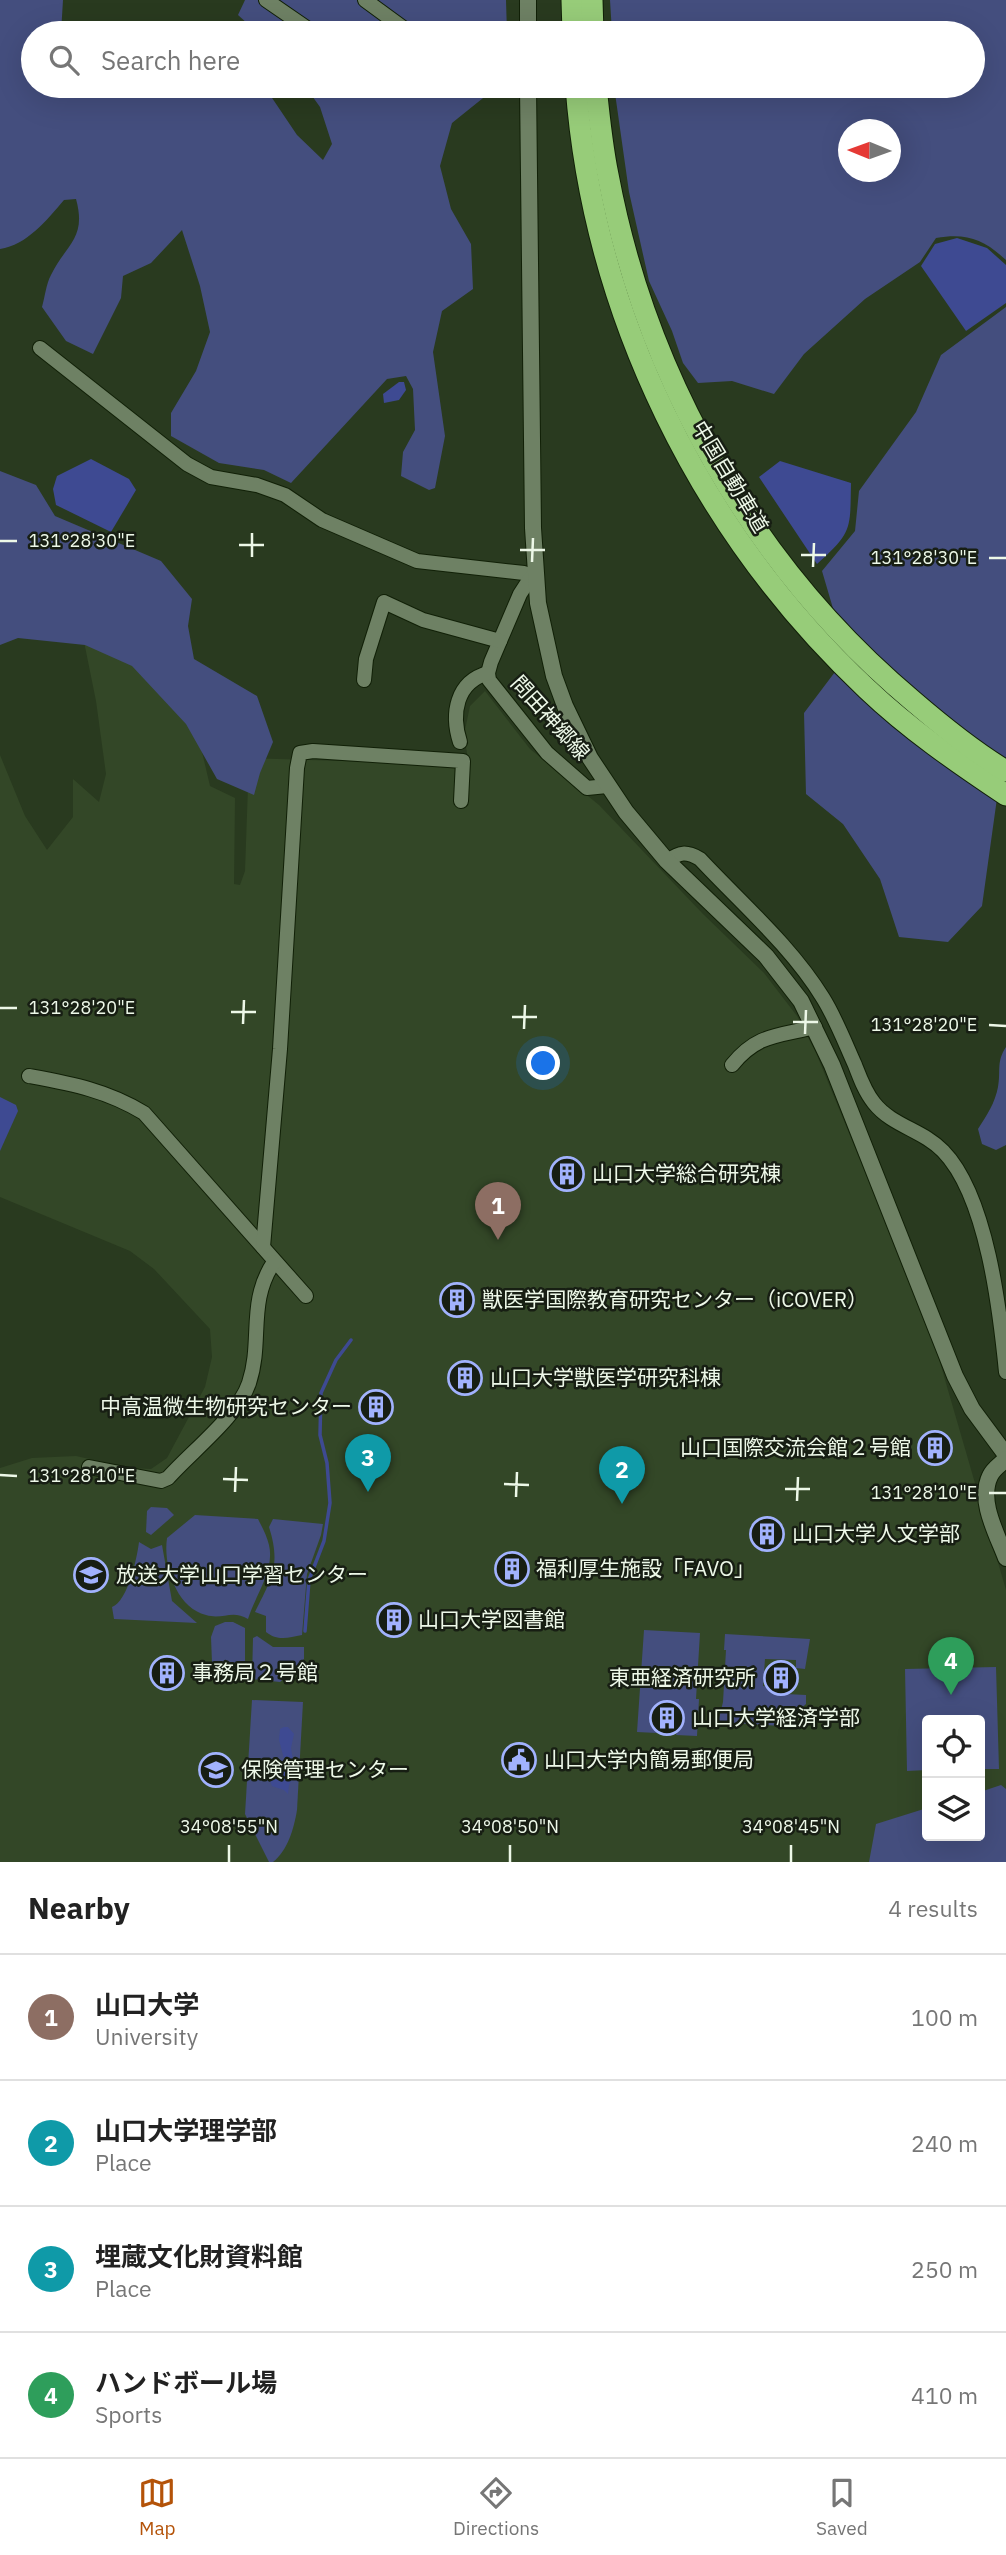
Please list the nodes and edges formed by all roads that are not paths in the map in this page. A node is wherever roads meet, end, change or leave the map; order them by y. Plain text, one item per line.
1 (266, 0) edge
2 (365, 0) edge
3 (528, 0) edge
4 (572, 0) edge
5 (592, 0) edge
6 (297, 21) edge
7 (394, 21) edge
8 (528, 21) edge
9 (573, 21) edge
10 (593, 21) edge
11 (528, 98) edge
12 (577, 98) edge
13 (598, 98) edge
14 (40, 348) dead end
15 (533, 577) junction
16 (500, 641) junction
17 (488, 673) junction
18 (364, 680) dead end
19 (460, 742) dead end
20 (1006, 771) edge
21 (607, 786) junction
22 (1006, 795) edge
23 (461, 801) dead end
24 (667, 860) junction
25 (815, 1027) junction
26 (732, 1065) dead end
27 (29, 1076) dead end
28 (263, 1247) junction
29 (274, 1262) junction
30 (306, 1296) dead end
31 (1006, 1372) edge
32 (1006, 1457) edge
33 (89, 1467) dead end
34 (1006, 1558) edge

1 - 6 street
2 - 7 street
3 - 8 street
4 - 9 highway
5 - 10 highway
11 - 15 street
12 - 22 highway, 中国自動車道
13 - 20 highway, 中国自動車道
14 - 15 street
15 - 16 street, 問田神郷線
15 - 21 street
16 - 17 street, 問田神郷線
16 - 18 street
17 - 19 street
17 - 21 street, 問田神郷線
21 - 24 street
23 - 28 street
24 - 25 street
24 - 31 street
25 - 26 street
25 - 32 street
27 - 28 street
28 - 29 street
29 - 30 street
29 - 33 street
32 - 34 street

